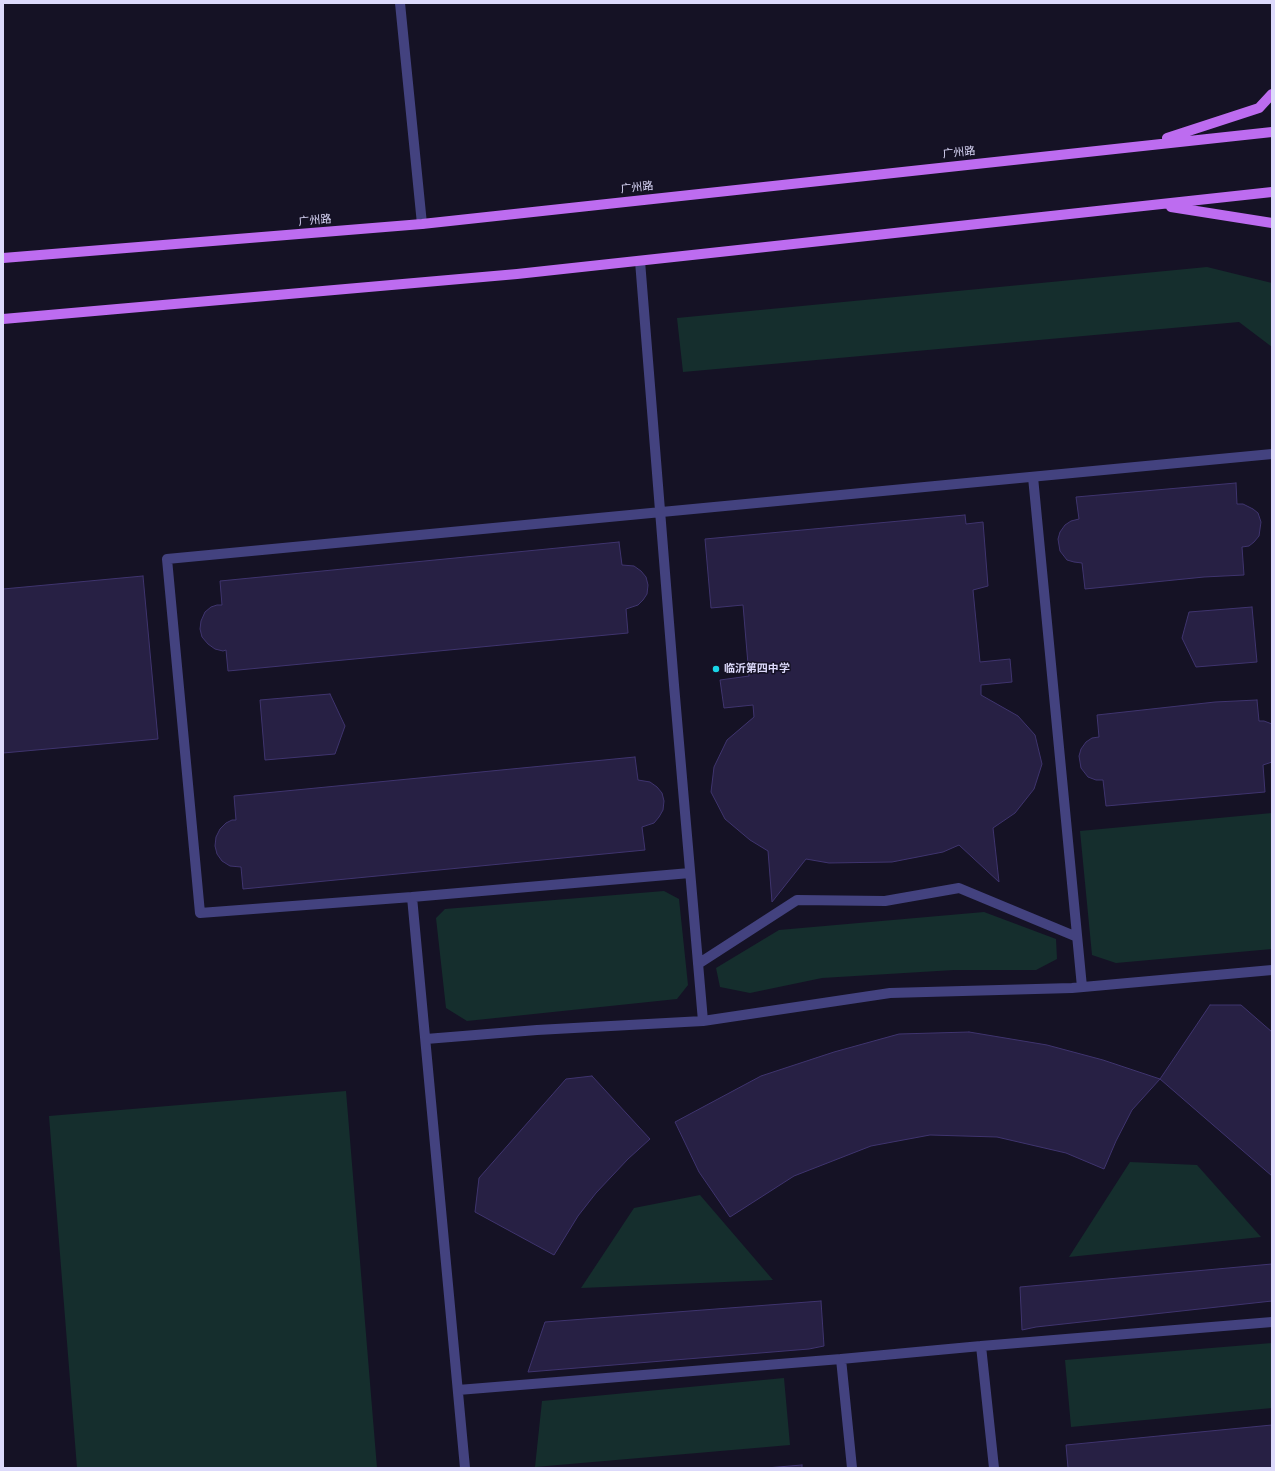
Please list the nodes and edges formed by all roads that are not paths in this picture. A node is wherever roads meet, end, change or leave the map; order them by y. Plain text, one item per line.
1 (400, 3) edge
2 (1272, 94) edge
3 (1272, 132) edge
4 (1149, 144) junction
5 (1272, 192) edge
6 (1158, 205) junction
7 (1272, 223) edge
8 (422, 224) junction
9 (3, 258) edge
10 (640, 261) junction
11 (3, 319) edge
12 (1272, 454) edge
13 (1033, 477) junction
14 (660, 512) junction
15 (690, 873) junction
16 (412, 897) junction
17 (1077, 937) junction
18 (698, 964) junction
19 (1272, 970) edge
20 (1082, 987) junction
21 (703, 1020) junction
22 (426, 1040) junction
23 (1272, 1322) edge
24 (981, 1346) junction
25 (842, 1359) junction
26 (458, 1390) junction
27 (465, 1468) edge
28 (852, 1468) edge
29 (994, 1468) edge

1 - 8 street
2 - 4 main road
3 - 4 main road, 广州路
4 - 8 main road, 广州路
5 - 6 main road
6 - 7 main road
6 - 10 main road
8 - 9 main road, 广州路
10 - 11 main road
10 - 14 street
12 - 13 street
13 - 14 street
13 - 17 street
14 - 15 street
14 - 16 street
15 - 16 street
15 - 18 street
16 - 22 street
17 - 18 street
17 - 20 street
18 - 21 street
19 - 20 street
20 - 21 street
21 - 22 street
22 - 26 street
23 - 24 street
24 - 25 street
24 - 29 street
25 - 26 street
25 - 28 street
26 - 27 street

